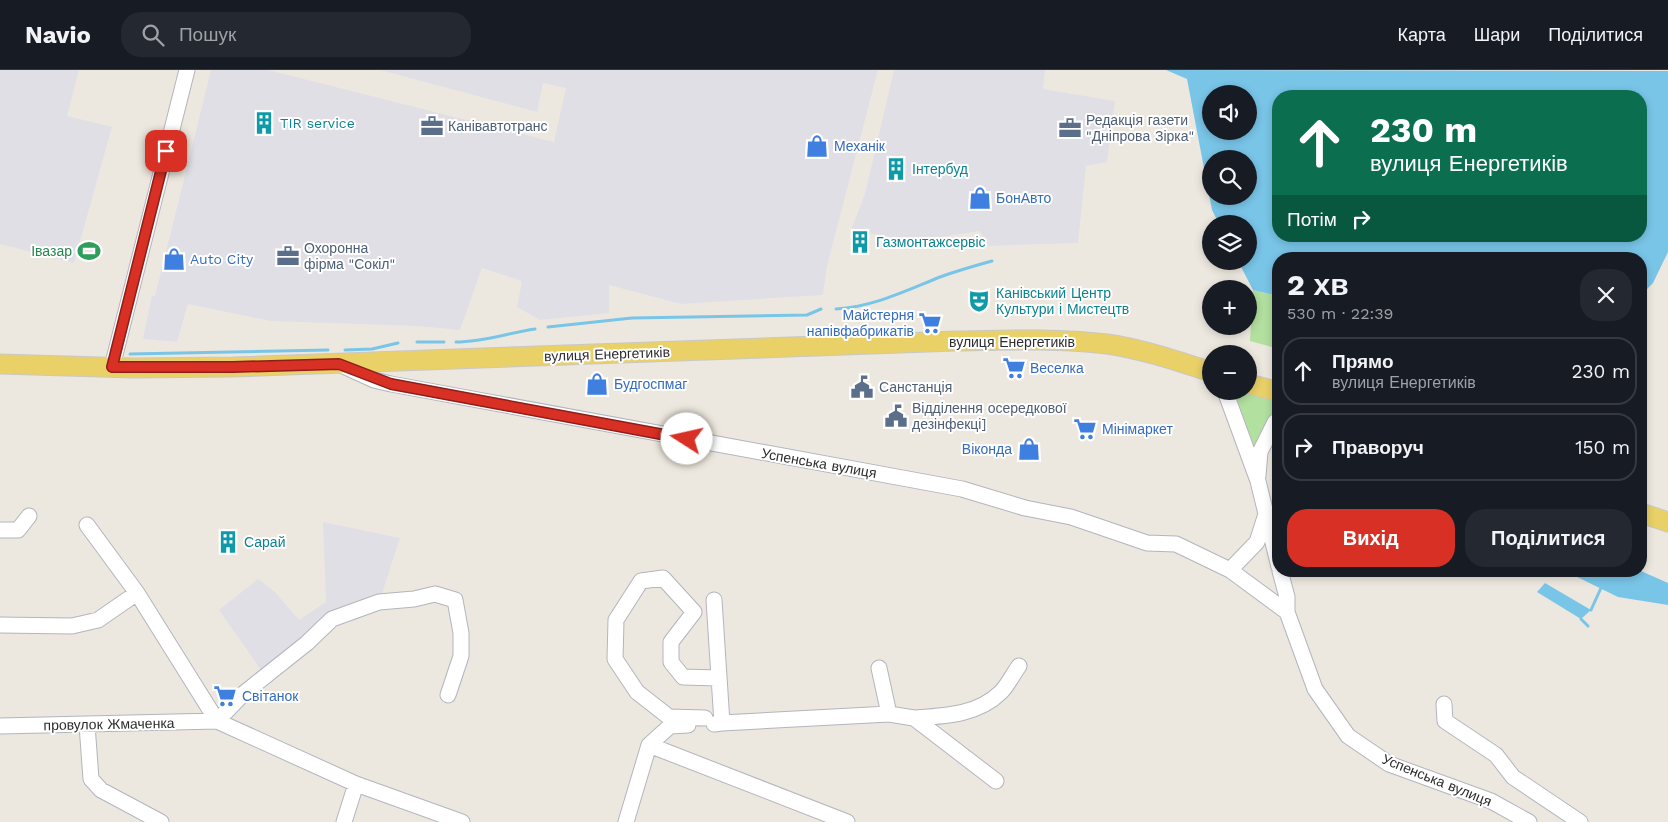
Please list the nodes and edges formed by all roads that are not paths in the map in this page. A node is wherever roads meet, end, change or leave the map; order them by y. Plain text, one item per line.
1 (186, 70) edge
2 (0, 364) edge
3 (339, 364) junction
4 (112, 367) junction
5 (1202, 369) edge
6 (1257, 386) edge
7 (1272, 390) edge
8 (1227, 400) edge
9 (1272, 432) edge
10 (1258, 481) junction
11 (1647, 515) edge
12 (29, 516) dead end
13 (1265, 517) junction
14 (1668, 522) edge
15 (87, 525) dead end
16 (0, 530) edge
17 (1272, 542) edge
18 (1230, 570) junction
19 (1282, 577) edge
20 (137, 593) junction
21 (714, 600) dead end
22 (694, 612) junction
23 (1287, 612) junction
24 (0, 625) edge
25 (715, 628) junction
26 (1019, 666) dead end
27 (879, 668) dead end
28 (718, 678) junction
29 (448, 695) dead end
30 (1444, 704) dead end
31 (890, 714) junction
32 (706, 718) dead end
33 (914, 718) junction
34 (217, 721) junction
35 (722, 723) junction
36 (87, 725) junction
37 (0, 726) edge
38 (650, 745) junction
39 (996, 781) dead end
40 (356, 784) junction
41 (161, 822) edge
42 (344, 822) edge
43 (462, 822) edge
44 (626, 822) edge
45 (847, 822) edge
46 (1529, 822) edge
47 (1580, 822) edge

1 - 4 street
2 - 4 main road, вулиця Енергетиків
3 - 4 main road, вулиця Енергетиків
3 - 5 main road, вулиця Енергетиків
3 - 18 street, Успенська вулиця
6 - 7 main road
8 - 10 street
9 - 10 street
10 - 13 street
11 - 14 main road
12 - 16 street
13 - 17 street
13 - 18 street
15 - 20 street
18 - 23 street, Успенська вулиця
19 - 23 street, Успенська вулиця
20 - 24 street
20 - 34 street
21 - 25 street
22 - 25 street
22 - 28 street
22 - 32 street
23 - 46 street, Успенська вулиця
25 - 28 street
26 - 33 street
27 - 31 street
28 - 35 street
29 - 34 street
30 - 47 street
31 - 33 street
31 - 35 street
33 - 39 street
34 - 36 street, провулок Жмаченка
34 - 40 street
35 - 38 street
36 - 37 street, провулок Жмаченка
36 - 41 street
38 - 44 street
38 - 45 street
40 - 42 street
40 - 43 street

